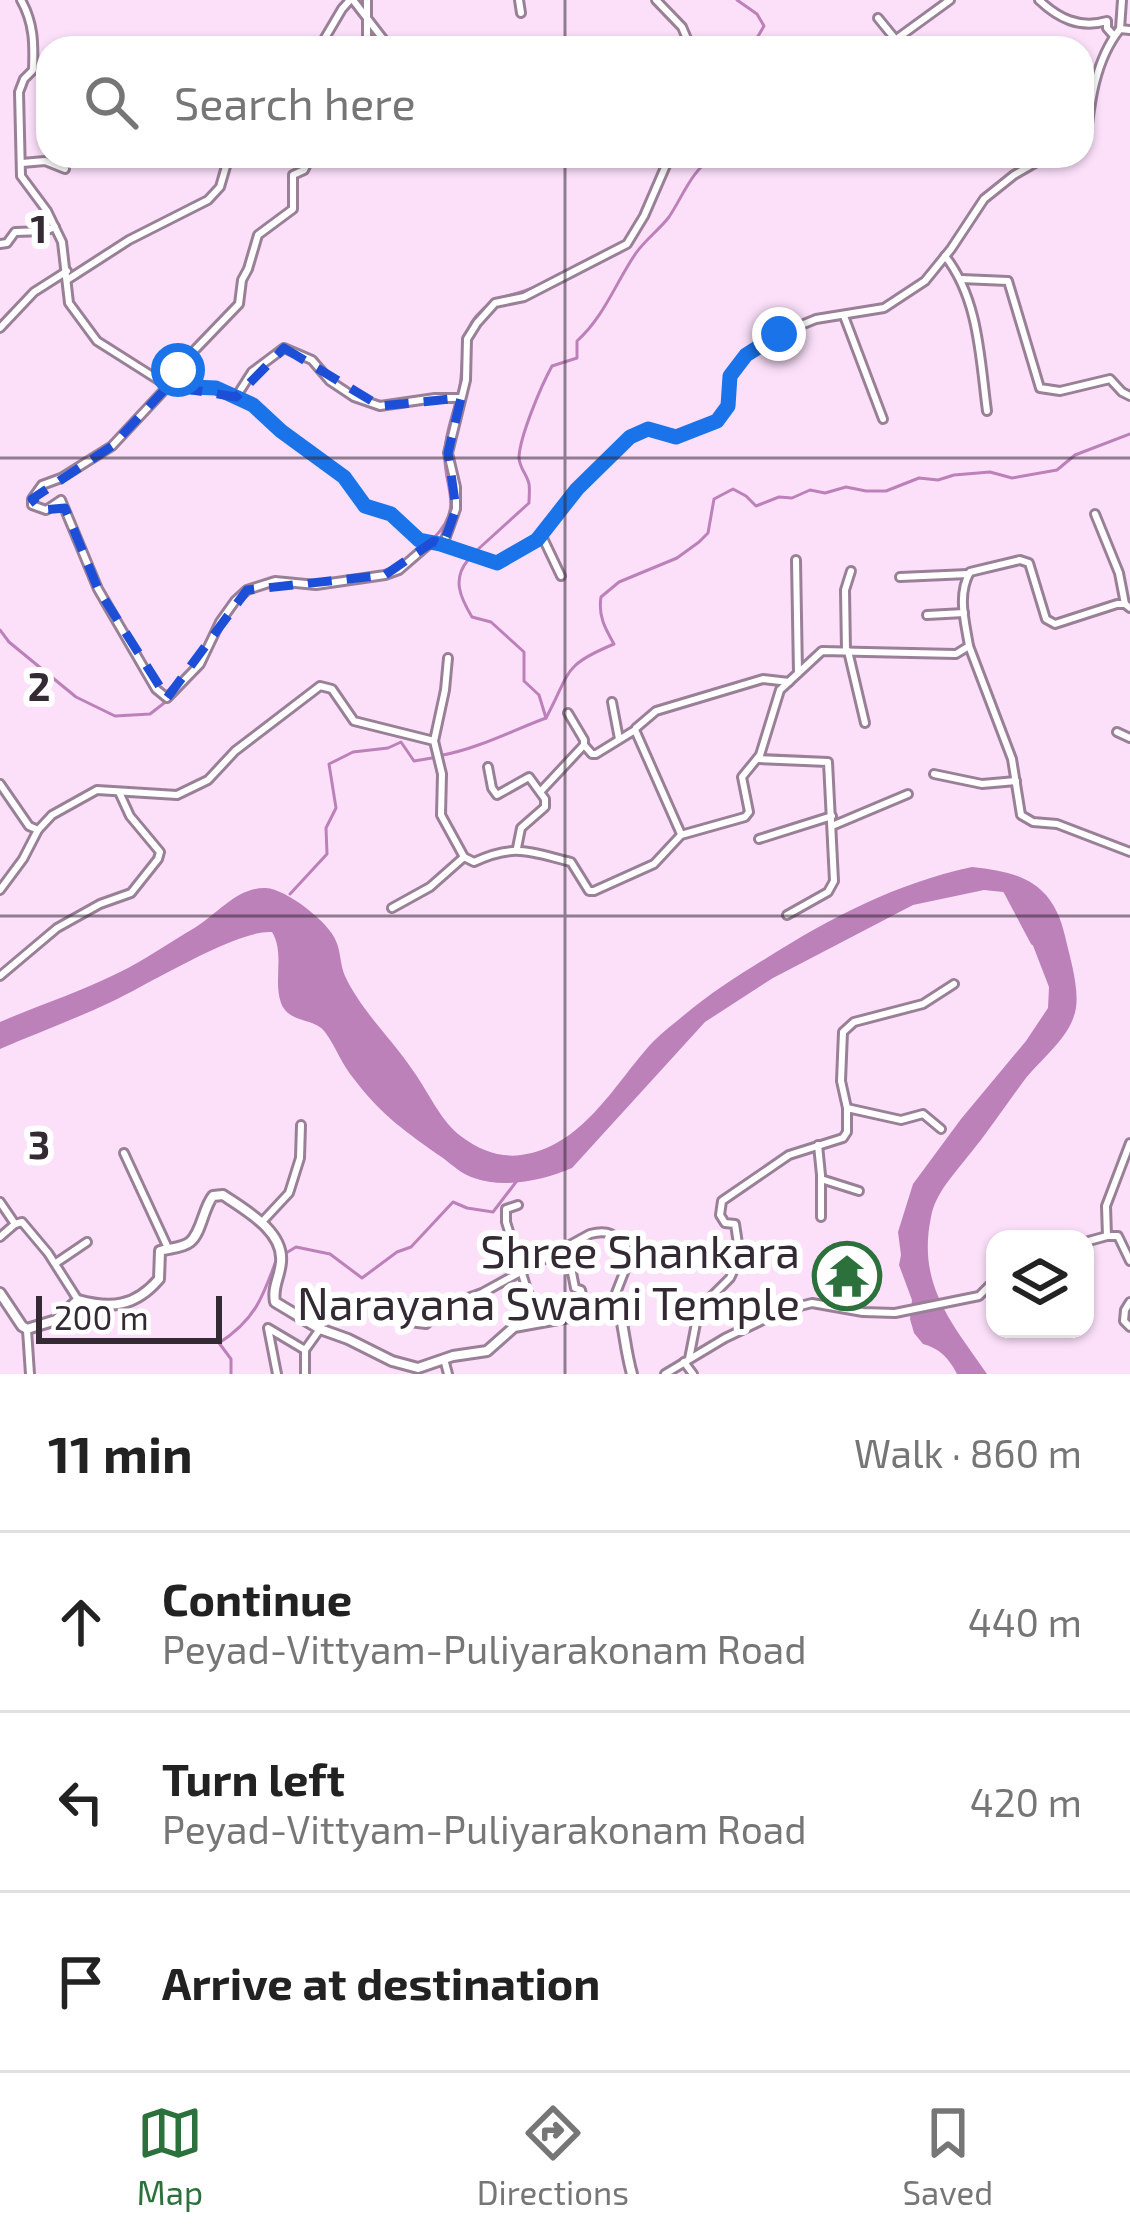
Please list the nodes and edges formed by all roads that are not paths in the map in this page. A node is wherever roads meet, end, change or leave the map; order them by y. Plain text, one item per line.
1 (21, 0) edge
2 (351, 0) edge
3 (368, 0) edge
4 (519, 0) edge
5 (656, 0) edge
6 (950, 0) edge
7 (1039, 0) edge
8 (1123, 0) edge
9 (521, 13) dead end
10 (368, 18) junction
11 (878, 18) dead end
12 (1130, 30) edge
13 (1117, 32) junction
14 (326, 36) edge
15 (367, 36) edge
16 (382, 36) edge
17 (686, 36) edge
18 (893, 36) edge
19 (901, 36) edge
20 (1094, 87) edge
21 (36, 162) edge
22 (21, 163) junction
23 (226, 168) edge
24 (305, 168) edge
25 (665, 168) edge
26 (1027, 168) edge
27 (55, 227) junction
28 (0, 244) edge
29 (945, 256) junction
30 (67, 276) junction
31 (962, 282) junction
32 (843, 314) junction
33 (0, 328) edge
34 (168, 386) junction
35 (1130, 396) edge
36 (236, 397) junction
37 (458, 398) junction
38 (987, 411) dead end
39 (883, 419) dead end
40 (1094, 514) dead end
41 (541, 534) junction
42 (431, 542) junction
43 (442, 544) junction
44 (796, 560) dead end
45 (851, 571) dead end
46 (968, 574) junction
47 (561, 576) dead end
48 (900, 577) dead end
49 (1128, 606) edge
50 (964, 613) junction
51 (927, 615) dead end
52 (968, 646) junction
53 (847, 651) junction
54 (448, 658) dead end
55 (798, 673) junction
56 (789, 682) junction
57 (612, 702) dead end
58 (568, 713) dead end
59 (865, 723) dead end
60 (632, 730) junction
61 (1117, 732) dead end
62 (1130, 738) edge
63 (619, 739) junction
64 (434, 741) junction
65 (584, 745) junction
66 (757, 759) junction
67 (488, 767) dead end
68 (934, 774) dead end
69 (1016, 781) junction
70 (0, 784) edge
71 (541, 791) junction
72 (119, 792) junction
73 (908, 794) dead end
74 (832, 821) junction
75 (38, 830) junction
76 (681, 835) junction
77 (758, 838) dead end
78 (517, 848) junction
79 (1130, 852) edge
80 (464, 856) junction
81 (0, 890) edge
82 (392, 908) dead end
83 (787, 915) dead end
84 (0, 976) edge
85 (954, 984) dead end
86 (847, 1108) junction
87 (301, 1125) dead end
88 (941, 1130) dead end
89 (1130, 1143) edge
90 (818, 1145) junction
91 (124, 1153) dead end
92 (821, 1179) junction
93 (859, 1191) dead end
94 (0, 1202) edge
95 (518, 1204) dead end
96 (820, 1217) dead end
97 (261, 1223) junction
98 (15, 1224) junction
99 (1107, 1236) junction
100 (0, 1237) edge
101 (1094, 1240) edge
102 (87, 1242) dead end
103 (636, 1242) dead end
104 (567, 1247) junction
105 (168, 1248) junction
106 (631, 1252) junction
107 (1130, 1262) edge
108 (55, 1264) junction
109 (521, 1271) junction
110 (986, 1289) edge
111 (0, 1294) edge
112 (614, 1298) junction
113 (77, 1300) junction
114 (1130, 1302) edge
115 (586, 1314) junction
116 (401, 1321) dead end
117 (532, 1323) junction
118 (1130, 1327) edge
119 (27, 1329) junction
120 (320, 1329) junction
121 (305, 1350) junction
122 (444, 1359) junction
123 (687, 1360) junction
124 (30, 1374) edge
125 (277, 1374) edge
126 (305, 1374) edge
127 (448, 1374) edge
128 (632, 1374) edge
129 (665, 1374) edge
130 (693, 1374) edge

1 - 22 street
2 - 10 street
2 - 14 street
3 - 10 street
4 - 9 street
5 - 17 street
6 - 19 street
7 - 13 street
8 - 13 street
10 - 15 street
10 - 16 street
11 - 18 street
12 - 13 street
13 - 20 street
21 - 22 street
22 - 27 street
23 - 30 street
24 - 34 street
25 - 37 street
26 - 29 street
27 - 28 street
27 - 30 street
29 - 31 street
29 - 32 street
30 - 33 street
30 - 34 street
31 - 35 street
31 - 38 street
32 - 39 street
32 - 41 street
34 - 36 street
34 - 42 street
36 - 37 street
36 - 42 street
37 - 43 street
40 - 49 street
41 - 43 street
41 - 47 street
42 - 43 street
44 - 55 street
45 - 53 street
46 - 48 street
46 - 49 street
46 - 50 street
50 - 51 street
50 - 52 street
52 - 53 street
52 - 69 street
53 - 55 street
53 - 59 street
54 - 64 street
55 - 56 street
56 - 60 street
56 - 66 street
57 - 63 street
58 - 65 street
60 - 63 street
60 - 76 street
61 - 62 street
63 - 65 street
64 - 72 street
64 - 80 street
65 - 71 street
66 - 74 street
66 - 76 street
67 - 71 street
68 - 69 street
69 - 79 street
70 - 75 street
71 - 78 street
72 - 75 street
72 - 84 street
73 - 74 street
74 - 77 street
74 - 83 street
75 - 81 street
76 - 78 street
78 - 80 street
80 - 82 street
85 - 86 street
86 - 88 street
86 - 90 street
87 - 97 street
89 - 99 street
90 - 92 street
90 - 123 street
91 - 105 street
92 - 93 street
92 - 96 street
94 - 98 street
95 - 109 street
97 - 105 street
97 - 120 street
98 - 100 street
98 - 108 street
99 - 101 street
99 - 107 street
102 - 108 street
103 - 106 street
104 - 106 street
104 - 109 street
104 - 115 street
105 - 113 street
106 - 112 street
108 - 113 street
109 - 116 street
109 - 117 street
110 - 123 street
111 - 119 street
112 - 115 street
112 - 128 street
113 - 119 street
114 - 118 street
115 - 117 street
117 - 122 street
119 - 124 street
120 - 121 street
120 - 122 street
121 - 125 street
121 - 126 street
122 - 127 street
123 - 129 street
123 - 130 street

